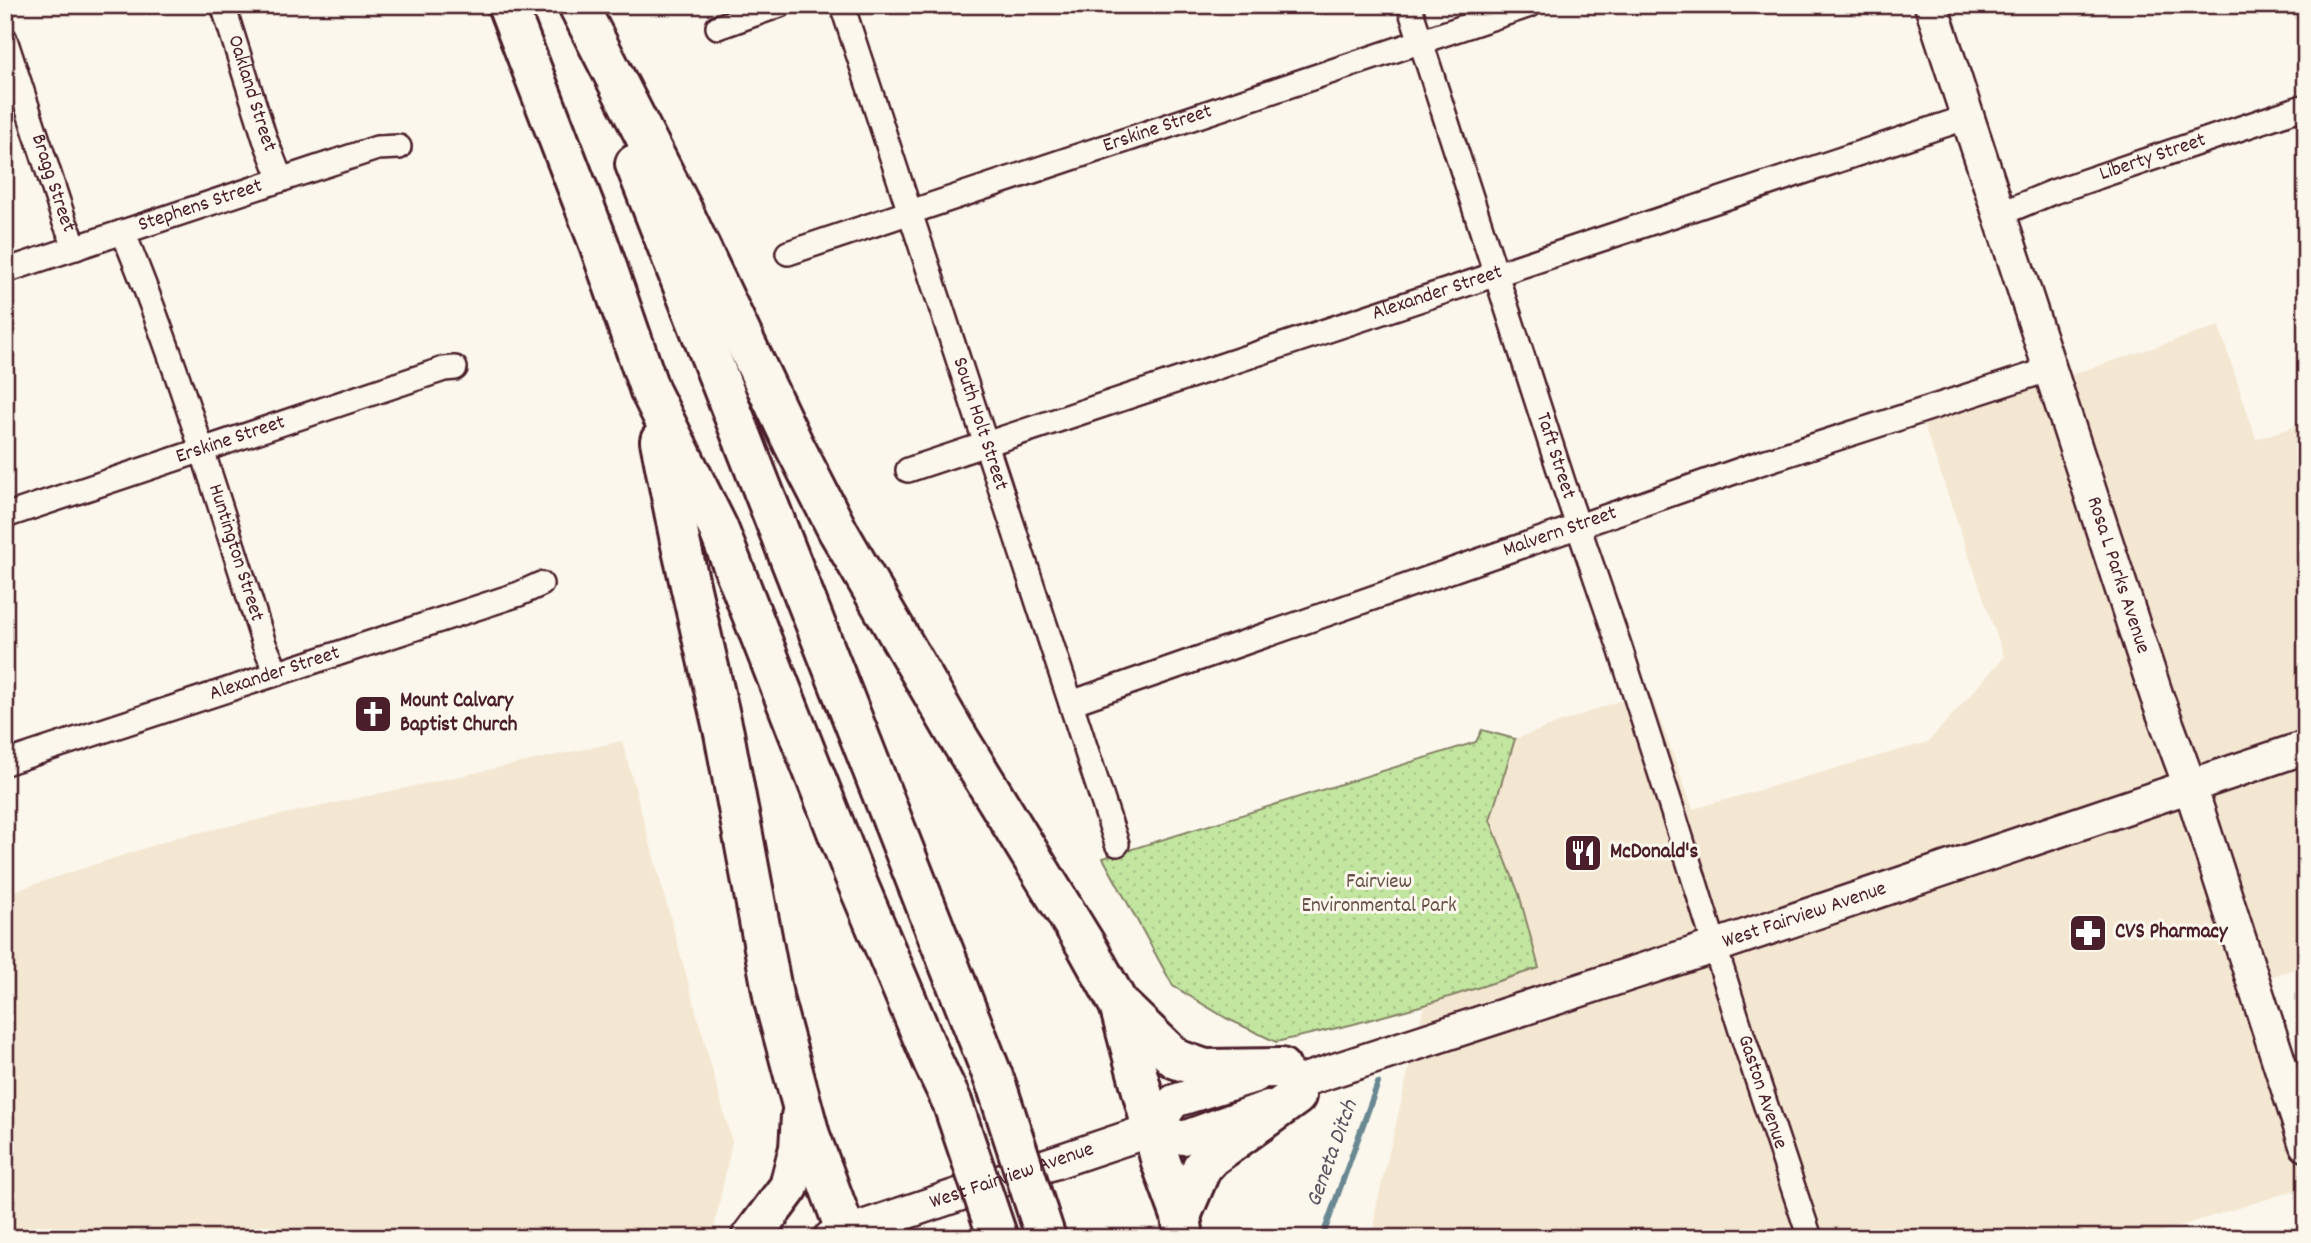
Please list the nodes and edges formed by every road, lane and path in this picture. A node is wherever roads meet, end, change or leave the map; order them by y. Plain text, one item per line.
1 (223, 5) edge
2 (507, 5) edge
3 (578, 5) edge
4 (780, 5) edge
5 (842, 5) edge
6 (1409, 5) edge
7 (1530, 5) edge
8 (1931, 5) edge
9 (719, 27) dead end
10 (5, 39) edge
11 (1422, 42) junction
12 (2306, 106) edge
13 (1968, 117) junction
14 (400, 147) dead end
15 (281, 180) junction
16 (910, 213) junction
17 (2000, 214) junction
18 (123, 232) junction
19 (76, 248) junction
20 (788, 253) dead end
21 (5, 271) edge
22 (1496, 273) junction
23 (455, 368) dead end
24 (2051, 369) junction
25 (650, 391) junction
26 (986, 444) junction
27 (201, 450) junction
28 (908, 470) dead end
29 (5, 516) edge
30 (1578, 526) junction
31 (541, 584) dead end
32 (276, 673) junction
33 (1071, 703) junction
34 (2306, 747) edge
35 (5, 763) edge
36 (2190, 786) junction
37 (1117, 845) dead end
38 (1716, 946) junction
39 (1119, 1005) junction
40 (1293, 1082) junction
41 (801, 1104) junction
42 (1154, 1129) junction
43 (2306, 1145) edge
44 (1183, 1227) edge
45 (841, 1236) edge
46 (751, 1238) edge
47 (998, 1238) edge
48 (1046, 1238) edge
49 (1810, 1238) edge

1 - 15 street, Oakland Street
2 - 25 highway
3 - 39 highway
3 - 48 highway, bridge
4 - 9 street
5 - 16 street, South Holt Street
6 - 11 street, Taft Street
7 - 11 street, Erskine Street
8 - 13 main road, Rosa L Parks Avenue
10 - 19 street, Bragg Street
11 - 16 street, Erskine Street
11 - 22 street, Taft Street
12 - 17 street, Liberty Street
13 - 17 main road, Rosa L Parks Avenue
13 - 22 street, Alexander Street
14 - 15 street, Stephens Street
15 - 18 street, Stephens Street
16 - 20 street, Erskine Street
16 - 26 street, South Holt Street
17 - 24 main road, Rosa L Parks Avenue
18 - 19 street, Stephens Street
18 - 27 street, Huntington Street
19 - 21 street, Stephens Street
22 - 26 street, Alexander Street
22 - 30 street, Taft Street
23 - 27 street, Erskine Street
24 - 30 street, Malvern Street
24 - 36 main road, Rosa L Parks Avenue
25 - 41 highway
25 - 47 highway, bridge
26 - 28 street, Alexander Street
26 - 33 street, South Holt Street
27 - 29 street, Erskine Street
27 - 32 street, Huntington Street
30 - 33 street, Malvern Street
30 - 38 street, Taft Street
31 - 32 street, Alexander Street
32 - 35 street, Alexander Street
33 - 37 street, South Holt Street
34 - 36 main road, West Fairview Avenue
36 - 38 main road, West Fairview Avenue
36 - 43 main road, Rosa L Parks Avenue
38 - 40 main road, West Fairview Avenue
38 - 49 street, Gaston Avenue
39 - 40 highway
39 - 42 highway
40 - 42 main road, West Fairview Avenue
40 - 44 highway
41 - 45 highway
41 - 46 highway
42 - 44 highway
42 - 45 main road, West Fairview Avenue

